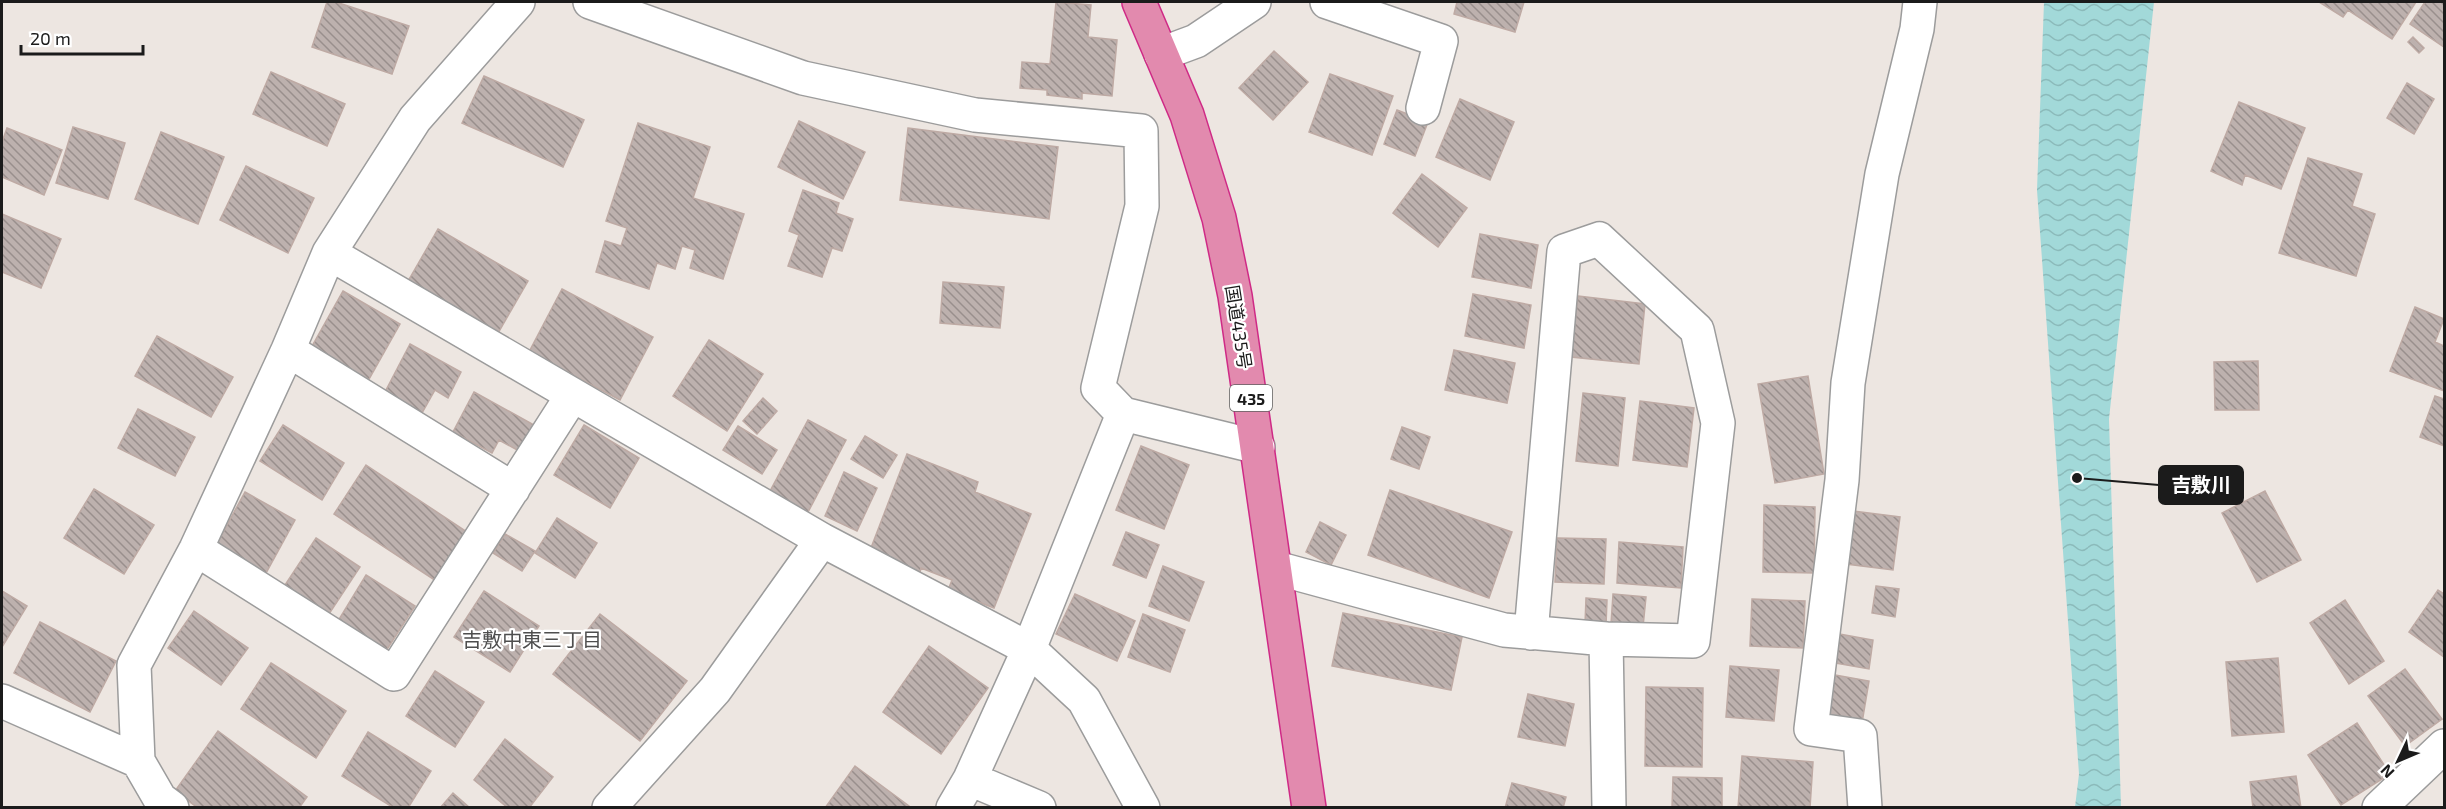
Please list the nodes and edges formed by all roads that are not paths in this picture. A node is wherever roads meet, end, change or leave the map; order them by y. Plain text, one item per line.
1 (518, 2) edge
2 (590, 2) edge
3 (1139, 2) edge
4 (1254, 2) edge
5 (1327, 2) edge
6 (1920, 2) edge
7 (1161, 54) junction
8 (1423, 108) dead end
9 (328, 253) junction
10 (288, 350) junction
11 (572, 396) junction
12 (1123, 414) junction
13 (1258, 447) junction
14 (513, 489) junction
15 (822, 540) junction
16 (196, 549) junction
17 (1276, 568) junction
18 (1531, 633) junction
19 (1606, 639) junction
20 (1029, 649) junction
21 (2, 701) edge
22 (2445, 746) edge
23 (138, 761) junction
24 (970, 779) junction
25 (164, 805) edge
26 (609, 807) edge
27 (953, 807) edge
28 (1039, 807) edge
29 (1143, 807) edge
30 (1309, 807) edge
31 (1609, 807) edge
32 (1865, 807) edge
33 (2379, 807) edge

1 - 9 street
2 - 12 street
3 - 7 highway, 国道435号 / 435
4 - 7 street
5 - 8 street
6 - 32 street
7 - 13 highway, 国道435号 / 435
9 - 10 street
9 - 11 street
10 - 14 street
10 - 16 street
11 - 14 street
11 - 15 street
12 - 13 street
12 - 20 street
13 - 17 highway, 国道435号 / 435
14 - 16 street
15 - 20 street
15 - 26 street
16 - 23 street
17 - 18 street
17 - 30 highway, 国道435号 / 435
18 - 19 street
18 - 19 street
19 - 31 street
20 - 24 street
20 - 29 street
21 - 23 street
22 - 33 street
23 - 25 street
24 - 27 street
24 - 28 street

